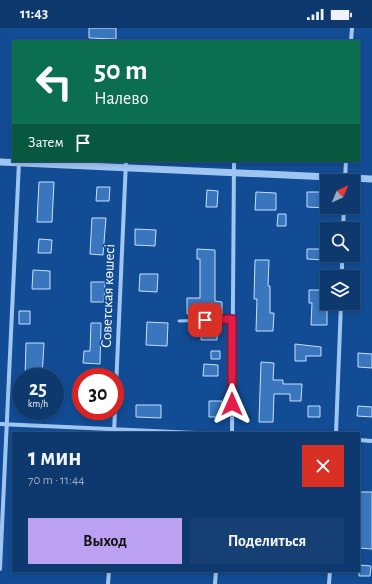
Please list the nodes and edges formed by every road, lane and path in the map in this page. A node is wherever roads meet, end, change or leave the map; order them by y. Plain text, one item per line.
1 (352, 28) edge
2 (351, 40) edge
3 (0, 162) edge
4 (19, 162) edge
5 (234, 162) edge
6 (346, 162) edge
7 (126, 165) edge
8 (233, 172) junction
9 (345, 174) edge
10 (320, 177) edge
11 (360, 179) edge
12 (372, 179) edge
13 (341, 310) edge
14 (232, 319) junction
15 (179, 320) dead end
16 (0, 424) edge
17 (7, 425) junction
18 (114, 431) edge
19 (155, 432) edge
20 (232, 432) edge
21 (336, 432) edge
22 (360, 440) edge
23 (372, 441) edge
24 (0, 569) edge
25 (108, 572) edge
26 (216, 572) edge
27 (330, 572) edge
28 (108, 584) edge
29 (215, 584) edge
30 (329, 584) edge

1 - 2 street
3 - 4 street
4 - 7 street
4 - 17 street
5 - 8 street
6 - 9 street
7 - 8 street
7 - 18 street, Советская көшесі
8 - 10 street
8 - 14 street
11 - 12 street
13 - 21 street
14 - 15 lane
14 - 20 street
16 - 17 street
17 - 18 street
17 - 24 street
18 - 19 street
22 - 23 street
25 - 28 street
26 - 29 street
27 - 30 street

